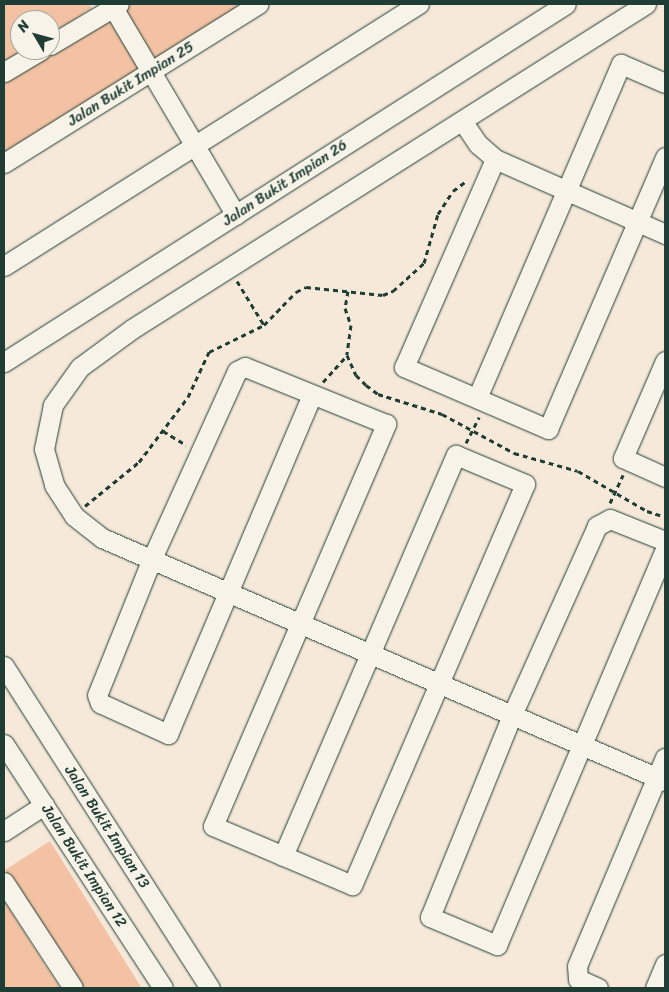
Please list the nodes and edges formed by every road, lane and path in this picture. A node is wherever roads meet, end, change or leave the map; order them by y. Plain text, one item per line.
1 (258, 4) edge
2 (420, 4) edge
3 (566, 4) edge
4 (114, 5) edge
5 (646, 5) edge
6 (60, 38) edge
7 (24, 60) edge
8 (151, 71) junction
9 (4, 72) edge
10 (665, 83) edge
11 (462, 122) junction
12 (195, 145) junction
13 (665, 157) edge
14 (495, 159) junction
15 (4, 163) edge
16 (467, 180) dead end
17 (567, 190) junction
18 (236, 215) junction
19 (637, 221) junction
20 (665, 234) edge
21 (4, 266) edge
22 (228, 268) junction
23 (348, 290) junction
24 (264, 325) junction
25 (347, 355) junction
26 (4, 362) edge
27 (665, 362) edge
28 (312, 395) junction
29 (480, 400) junction
30 (163, 431) junction
31 (474, 431) junction
32 (199, 451) junction
33 (456, 455) junction
34 (626, 459) junction
35 (665, 477) edge
36 (616, 493) junction
37 (74, 516) junction
38 (665, 517) edge
39 (597, 526) junction
40 (665, 540) edge
41 (665, 549) edge
42 (151, 561) junction
43 (228, 594) junction
44 (299, 624) junction
45 (370, 655) junction
46 (4, 666) edge
47 (439, 684) junction
48 (512, 715) junction
49 (4, 744) edge
50 (582, 745) junction
51 (665, 758) edge
52 (661, 779) edge
53 (44, 805) junction
54 (4, 831) edge
55 (283, 856) junction
56 (4, 882) edge
57 (665, 964) edge
58 (73, 988) edge
59 (163, 988) edge
60 (210, 988) edge
61 (598, 988) edge
62 (655, 988) edge

1 - 8 street, Jalan Bukit Impian 25
2 - 12 street
3 - 18 street, Jalan Bukit Impian 26
4 - 6 street
4 - 8 street
5 - 11 street
7 - 9 street
8 - 12 street
8 - 15 street, Jalan Bukit Impian 25
10 - 17 street
11 - 14 street
11 - 22 street
12 - 18 street
12 - 21 street
13 - 19 street
14 - 17 street
14 - 29 street
16 - 23 path
17 - 19 street
17 - 29 street
18 - 26 street, Jalan Bukit Impian 26
19 - 20 street
19 - 29 street
22 - 24 path
22 - 37 street
23 - 24 path
23 - 25 path
24 - 30 path
25 - 28 path
25 - 31 path
27 - 34 street
28 - 32 street
28 - 43 street
28 - 44 street
29 - 31 path
30 - 32 path
30 - 37 path
31 - 33 path
31 - 36 path
32 - 42 street
33 - 45 street
33 - 47 street
34 - 35 street
34 - 36 path
36 - 38 path
36 - 39 path
37 - 42 street
39 - 40 street
39 - 48 street
41 - 50 street
42 - 43 street
42 - 43 street
43 - 44 street
44 - 45 street
44 - 55 street
45 - 47 street
45 - 55 street
46 - 60 street, Jalan Bukit Impian 13
47 - 48 street
47 - 55 street
48 - 50 street
48 - 50 street
49 - 53 street, Jalan Bukit Impian 12
50 - 52 street
51 - 52 street
52 - 61 street
53 - 54 street
53 - 59 street, Jalan Bukit Impian 12
56 - 58 street
57 - 62 street

